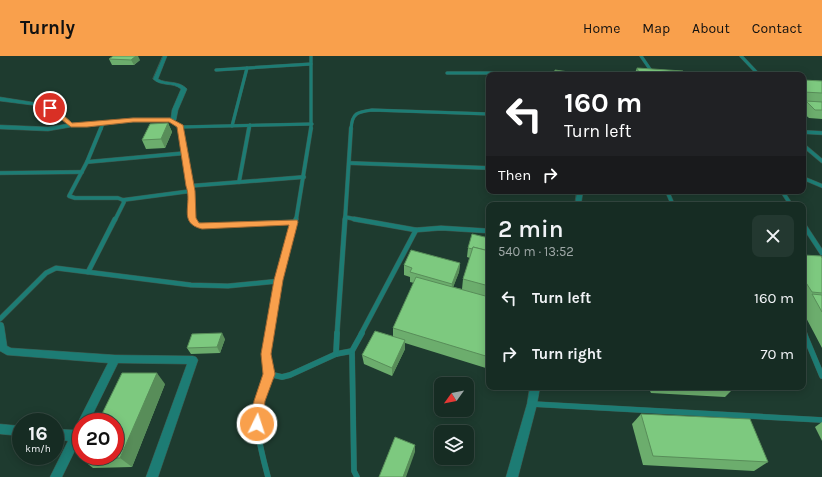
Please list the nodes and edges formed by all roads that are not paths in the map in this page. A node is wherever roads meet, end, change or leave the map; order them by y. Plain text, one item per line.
1 (165, 56) edge
2 (311, 56) edge
3 (641, 56) edge
4 (741, 56) edge
5 (311, 64) junction
6 (247, 68) junction
7 (216, 70) dead end
8 (652, 72) edge
9 (756, 72) edge
10 (447, 73) dead end
11 (486, 73) edge
12 (0, 99) edge
13 (486, 114) edge
14 (170, 120) junction
15 (103, 123) junction
16 (312, 124) junction
17 (71, 125) junction
18 (250, 125) junction
19 (181, 126) junction
20 (232, 126) junction
21 (0, 127) edge
22 (806, 132) edge
23 (822, 133) edge
24 (806, 148) edge
25 (186, 153) junction
26 (822, 161) edge
27 (87, 162) junction
28 (349, 163) junction
29 (486, 168) edge
30 (82, 172) junction
31 (0, 173) edge
32 (304, 177) junction
33 (806, 179) edge
34 (239, 182) junction
35 (189, 186) junction
36 (822, 186) edge
37 (192, 191) junction
38 (123, 200) junction
39 (345, 217) junction
40 (294, 222) junction
41 (806, 229) edge
42 (416, 230) junction
43 (486, 231) edge
44 (822, 253) edge
45 (88, 272) junction
46 (279, 280) junction
47 (0, 319) edge
48 (0, 326) edge
49 (806, 337) edge
50 (352, 351) junction
51 (336, 354) junction
52 (115, 359) junction
53 (269, 374) junction
54 (822, 376) edge
55 (534, 390) edge
56 (532, 404) junction
57 (88, 413) edge
58 (822, 420) edge
59 (0, 430) edge
60 (12, 431) edge
61 (72, 446) edge
62 (56, 477) edge
63 (152, 477) edge
64 (268, 477) edge
65 (357, 477) edge
66 (512, 477) edge

1 - 14 street
2 - 5 lane
3 - 8 lane
4 - 9 lane
5 - 6 lane
5 - 16 lane
6 - 7 lane
6 - 20 lane
10 - 11 lane
12 - 17 street
13 - 28 lane
14 - 15 street
14 - 19 lane
15 - 17 street
15 - 27 lane
16 - 18 lane
16 - 32 lane
17 - 21 street
18 - 20 lane
18 - 34 lane
19 - 20 lane
19 - 25 lane
22 - 23 lane
24 - 26 lane
25 - 27 lane
25 - 35 lane
27 - 30 lane
28 - 29 lane
28 - 39 lane
30 - 31 lane
30 - 38 lane
32 - 34 lane
32 - 40 lane
33 - 36 lane
34 - 35 lane
35 - 37 lane
37 - 38 lane
37 - 40 lane
38 - 45 lane
39 - 42 lane
39 - 51 lane
40 - 46 lane
41 - 44 lane
42 - 43 lane
42 - 50 lane
45 - 46 lane
45 - 47 lane
46 - 53 lane
48 - 52 street
49 - 54 lane
50 - 51 lane
50 - 65 lane
51 - 53 lane
52 - 57 street
52 - 63 street
53 - 64 lane
55 - 56 street
56 - 58 lane
56 - 66 street
59 - 60 street
61 - 62 street

